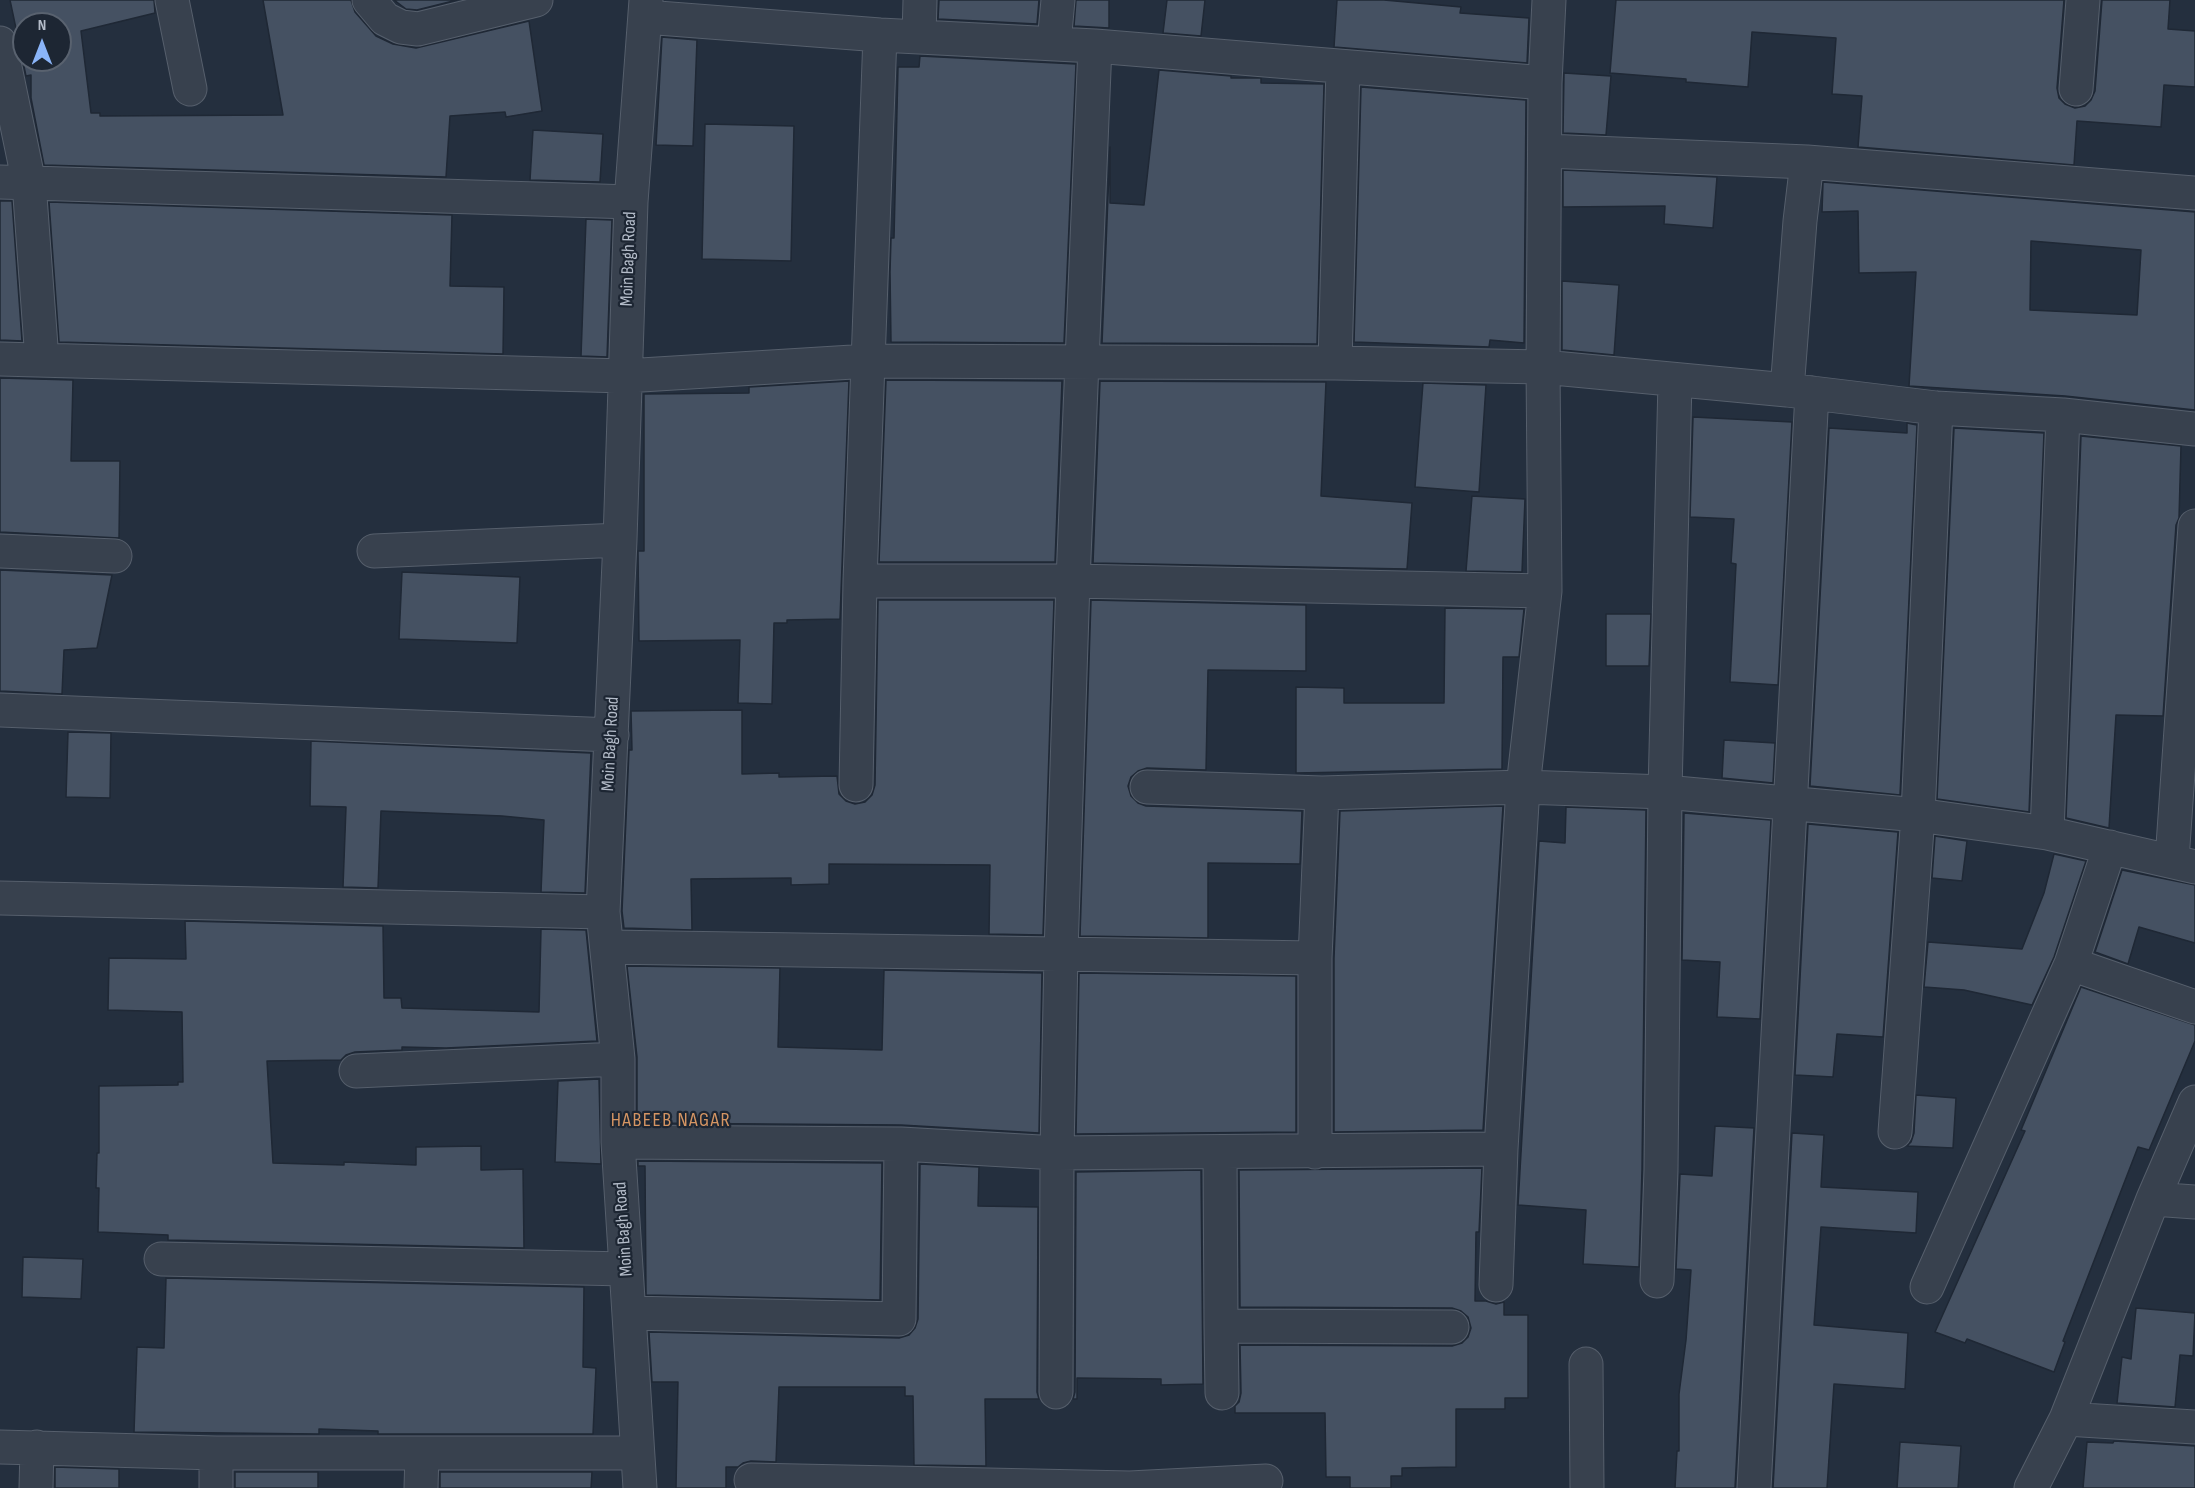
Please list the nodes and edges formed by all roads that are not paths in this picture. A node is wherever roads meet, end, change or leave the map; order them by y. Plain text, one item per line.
1 (172, 0) edge
2 (369, 0) edge
3 (536, 0) edge
4 (920, 0) edge
5 (1058, 0) edge
6 (1549, 0) edge
7 (2083, 0) edge
8 (645, 9) edge
9 (880, 35) junction
10 (919, 36) junction
11 (0, 43) edge
12 (1054, 43) junction
13 (1095, 46) junction
14 (1343, 67) junction
15 (1545, 83) junction
16 (190, 88) dead end
17 (2076, 89) dead end
18 (1546, 151) junction
19 (1807, 162) junction
20 (14, 182) edge
21 (2195, 194) edge
22 (631, 201) junction
23 (0, 359) edge
24 (42, 360) junction
25 (868, 361) junction
26 (1083, 362) junction
27 (1335, 363) junction
28 (1543, 367) junction
29 (625, 376) junction
30 (1675, 381) junction
31 (1800, 392) junction
32 (1936, 408) junction
33 (2063, 415) junction
34 (2195, 429) edge
35 (2195, 526) edge
36 (620, 540) junction
37 (0, 551) edge
38 (374, 551) dead end
39 (115, 556) dead end
40 (2193, 576) edge
41 (860, 581) junction
42 (1073, 581) junction
43 (1545, 591) junction
44 (0, 710) edge
45 (612, 735) junction
46 (856, 785) dead end
47 (1523, 787) junction
48 (1148, 788) dead end
49 (1665, 792) junction
50 (1322, 793) junction
51 (1790, 802) junction
52 (1918, 815) junction
53 (2047, 833) junction
54 (2110, 848) junction
55 (2183, 863) edge
56 (0, 898) edge
57 (603, 912) junction
58 (607, 947) junction
59 (1061, 953) junction
60 (1316, 958) junction
61 (2071, 964) junction
62 (2195, 1007) edge
63 (618, 1059) junction
64 (356, 1071) dead end
65 (2195, 1102) edge
66 (1895, 1131) dead end
67 (618, 1142) junction
68 (901, 1144) junction
69 (1501, 1149) junction
70 (1316, 1152) junction
71 (1057, 1153) junction
72 (1220, 1153) junction
73 (2153, 1199) junction
74 (2195, 1202) edge
75 (161, 1259) dead end
76 (626, 1269) junction
77 (1657, 1281) dead end
78 (1496, 1285) dead end
79 (1927, 1287) dead end
80 (630, 1313) junction
81 (1221, 1326) junction
82 (1452, 1327) dead end
83 (1586, 1364) dead end
84 (1056, 1392) dead end
85 (1222, 1393) dead end
86 (2066, 1419) junction
87 (2195, 1427) edge
88 (0, 1447) edge
89 (37, 1447) junction
90 (216, 1453) junction
91 (422, 1453) junction
92 (638, 1453) junction
93 (751, 1480) dead end
94 (1266, 1481) dead end
95 (36, 1488) edge
96 (216, 1488) edge
97 (421, 1488) edge
98 (640, 1488) edge
99 (1130, 1488) edge
100 (1587, 1488) edge
101 (1754, 1488) edge
102 (2031, 1488) edge

1 - 16 street
2 - 3 street
4 - 10 street
5 - 12 street
6 - 15 street
7 - 17 street
8 - 9 street
8 - 22 street, Moin Bagh Road
9 - 10 street
9 - 25 street
10 - 12 street
11 - 20 street
12 - 13 street
13 - 14 street
13 - 26 street
14 - 15 street
14 - 27 street
15 - 18 street
18 - 19 street
18 - 28 street
19 - 21 street
19 - 31 street
20 - 22 street
20 - 24 street
22 - 29 street, Moin Bagh Road
23 - 24 street
24 - 29 street
25 - 26 street
25 - 29 street
25 - 41 street
26 - 27 street
26 - 42 street
27 - 28 street
28 - 30 street
28 - 43 street
29 - 36 street, Moin Bagh Road
30 - 31 street
30 - 49 street
31 - 32 street
31 - 51 street
32 - 33 street
32 - 52 street
33 - 34 street
33 - 53 street
35 - 40 street
36 - 38 street
36 - 45 street, Moin Bagh Road
37 - 39 street
40 - 55 street
41 - 42 street
41 - 46 street
42 - 43 street
42 - 59 street
43 - 47 street
44 - 45 street
45 - 57 street, Moin Bagh Road
47 - 49 street
47 - 50 street
47 - 69 street
48 - 50 street
49 - 51 street
49 - 77 street
50 - 60 street
51 - 52 street
51 - 101 street
52 - 53 street
52 - 66 street
53 - 54 street
54 - 55 street
54 - 61 street
56 - 57 street
57 - 58 street, Moin Bagh Road
58 - 59 street
58 - 63 street, Moin Bagh Road
59 - 60 street
59 - 71 street
60 - 70 street
61 - 62 street
61 - 79 street
63 - 64 street
63 - 67 street, Moin Bagh Road
65 - 73 street
67 - 68 street
67 - 76 street, Moin Bagh Road
68 - 71 street
68 - 80 street
69 - 70 street
69 - 78 street
70 - 72 street
71 - 72 street
71 - 84 street
72 - 81 street
73 - 74 street
73 - 86 street
75 - 76 street
76 - 80 street, Moin Bagh Road
80 - 92 street, Moin Bagh Road
81 - 82 street
81 - 85 street
83 - 100 street
86 - 87 street
86 - 102 street
88 - 89 street
89 - 90 street
89 - 95 street
90 - 91 street
90 - 96 street
91 - 92 street
91 - 97 street
92 - 98 street, Moin Bagh Road
93 - 99 street
94 - 99 street

